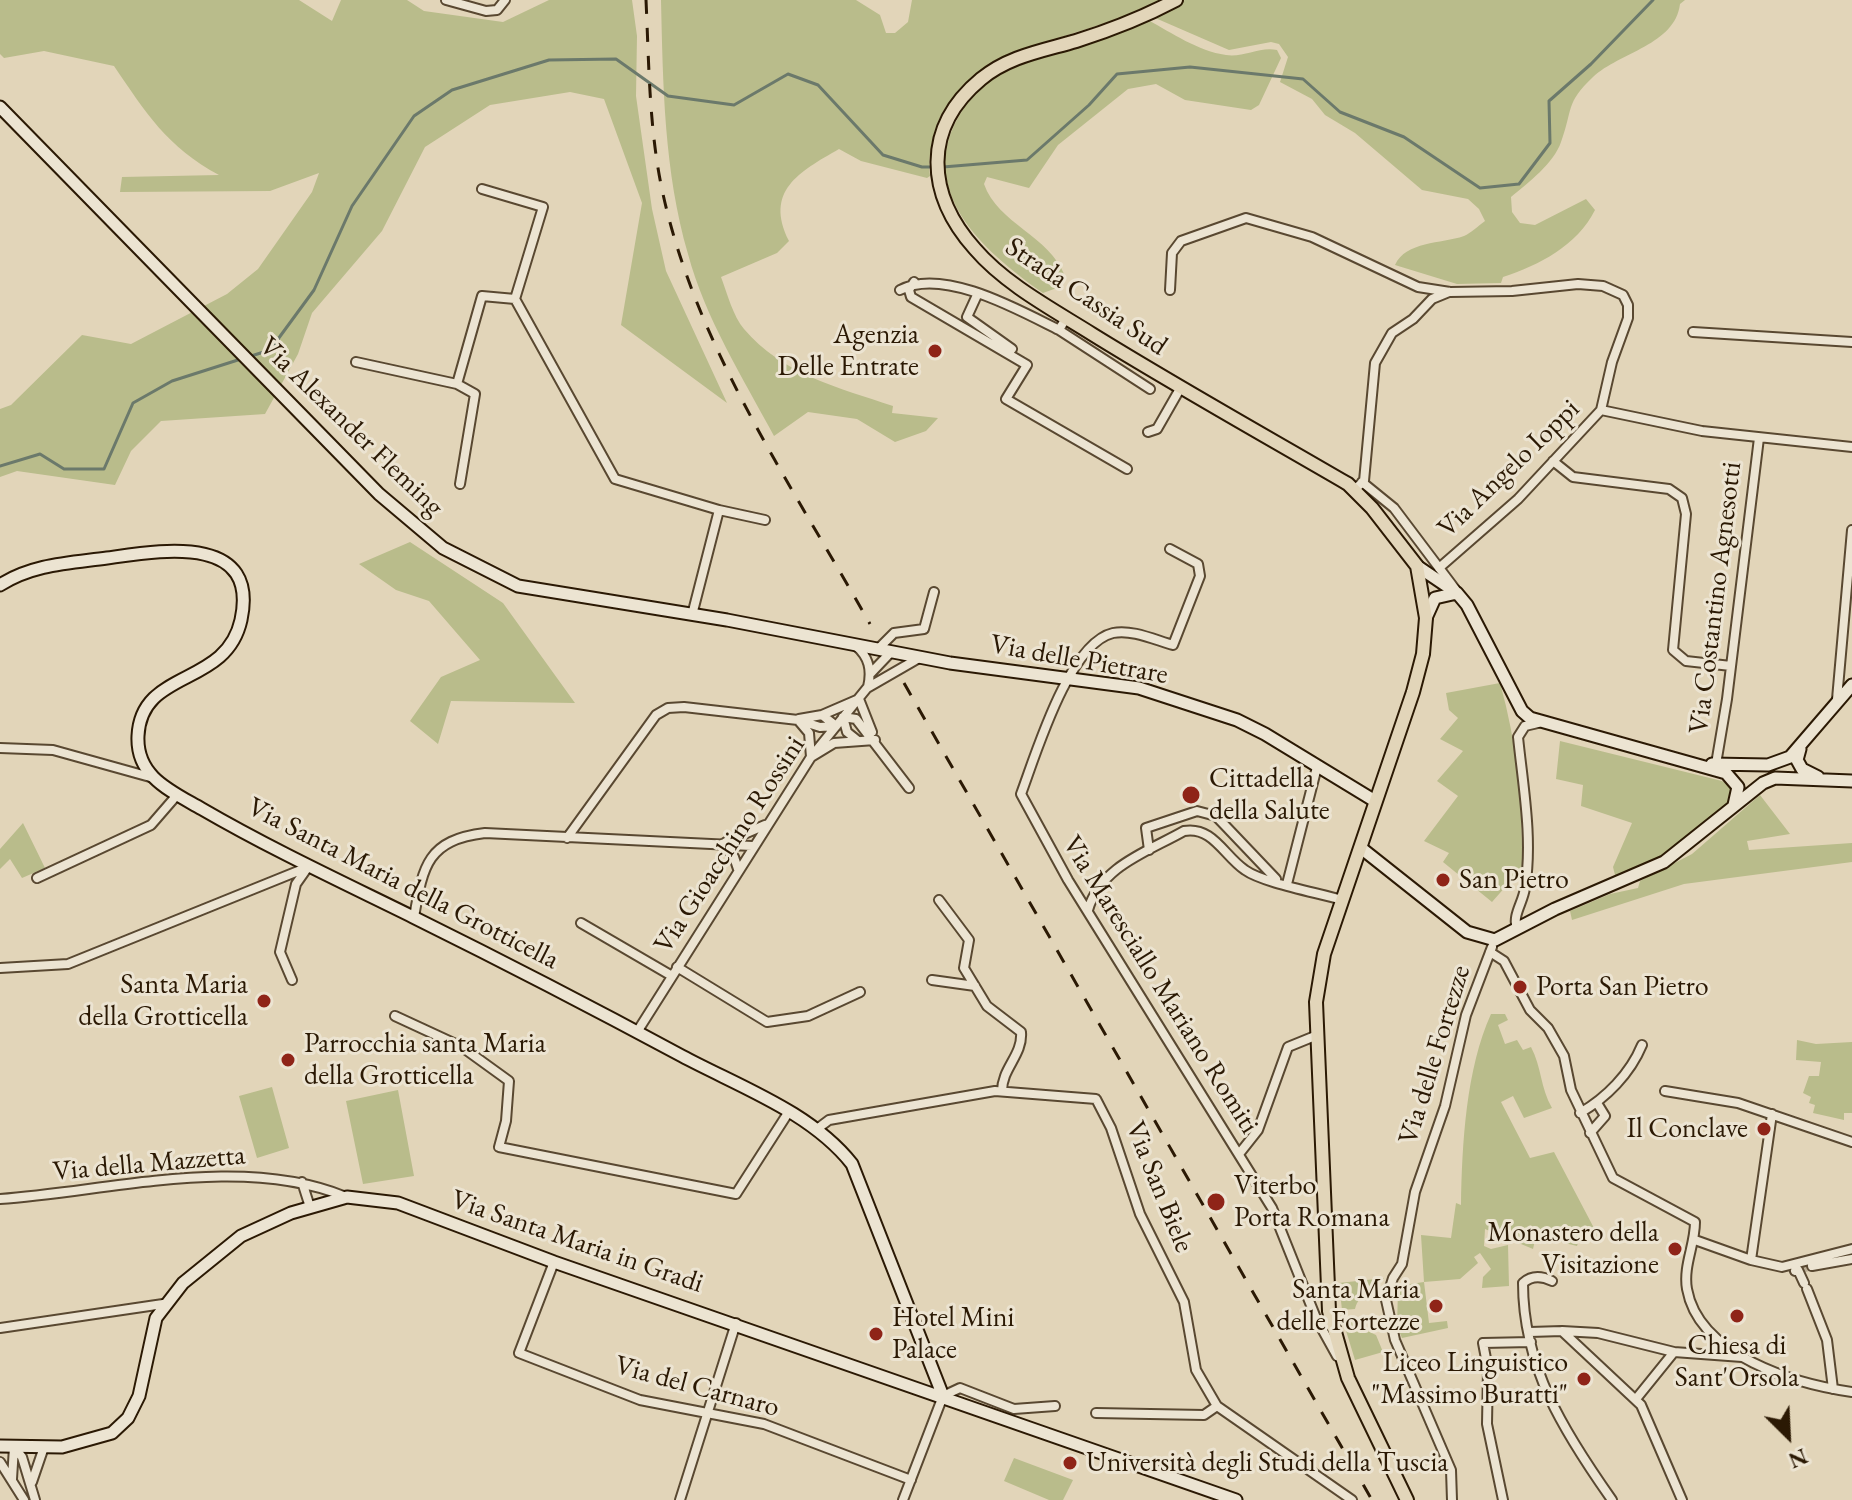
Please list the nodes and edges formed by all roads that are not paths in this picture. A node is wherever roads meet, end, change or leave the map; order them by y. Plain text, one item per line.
1 (446, 0) edge
2 (505, 0) edge
3 (1176, 0) edge
4 (0, 107) edge
5 (482, 189) dead end
6 (914, 282) junction
7 (900, 290) dead end
8 (1170, 290) dead end
9 (1450, 292) junction
10 (978, 293) junction
11 (515, 299) junction
12 (1066, 318) junction
13 (1059, 330) junction
14 (1693, 332) dead end
15 (1852, 342) edge
16 (1012, 349) dead end
17 (356, 362) dead end
18 (457, 384) junction
19 (1181, 387) junction
20 (1150, 389) dead end
21 (1601, 410) junction
22 (1150, 434) dead end
23 (1759, 438) junction
24 (1852, 447) edge
25 (1553, 461) junction
26 (1127, 469) dead end
27 (460, 484) dead end
28 (1358, 486) junction
29 (719, 510) junction
30 (765, 520) dead end
31 (1852, 530) edge
32 (1170, 549) dead end
33 (1417, 566) junction
34 (1439, 568) junction
35 (0, 585) edge
36 (934, 592) dead end
37 (1457, 593) junction
38 (692, 615) junction
39 (1426, 618) junction
40 (851, 644) junction
41 (878, 649) junction
42 (891, 652) junction
43 (919, 658) junction
44 (1731, 666) junction
45 (871, 673) junction
46 (881, 678) junction
47 (1066, 679) junction
48 (1852, 685) edge
49 (867, 688) junction
50 (859, 699) junction
51 (1837, 699) junction
52 (822, 715) junction
53 (843, 717) junction
54 (798, 720) junction
55 (1539, 723) junction
56 (836, 726) junction
57 (857, 740) junction
58 (875, 740) junction
59 (0, 748) edge
60 (1800, 748) junction
61 (811, 757) junction
62 (1696, 763) junction
63 (1716, 764) junction
64 (1317, 767) junction
65 (150, 777) junction
66 (1822, 779) junction
67 (1852, 781) edge
68 (909, 788) dead end
69 (177, 795) junction
70 (1375, 801) junction
71 (1734, 806) junction
72 (766, 824) junction
73 (744, 836) junction
74 (567, 838) junction
75 (721, 844) junction
76 (752, 846) junction
77 (1361, 848) junction
78 (1149, 850) junction
79 (308, 867) junction
80 (738, 869) junction
81 (37, 878) dead end
82 (1282, 882) junction
83 (939, 900) dead end
84 (1342, 900) junction
85 (1088, 910) junction
86 (414, 917) junction
87 (581, 923) dead end
88 (1517, 929) junction
89 (1493, 946) junction
90 (677, 967) junction
91 (0, 968) edge
92 (672, 976) junction
93 (292, 980) dead end
94 (932, 980) dead end
95 (975, 986) junction
96 (860, 992) dead end
97 (395, 1016) dead end
98 (637, 1032) junction
99 (1315, 1036) junction
100 (1642, 1045) dead end
101 (1002, 1091) junction
102 (1665, 1091) dead end
103 (1597, 1103) junction
104 (788, 1113) junction
105 (1580, 1113) junction
106 (1772, 1114) junction
107 (817, 1129) junction
108 (1590, 1133) junction
109 (1852, 1142) edge
110 (1239, 1154) junction
111 (302, 1182) junction
112 (347, 1197) junction
113 (0, 1199) edge
114 (310, 1207) junction
115 (1695, 1240) junction
116 (1852, 1249) edge
117 (1748, 1259) junction
118 (1852, 1259) edge
119 (554, 1262) junction
120 (1812, 1266) tunnel mouth
121 (1799, 1270) dead end
122 (1552, 1281) dead end
123 (163, 1304) junction
124 (736, 1323) junction
125 (0, 1328) edge
126 (1562, 1331) junction
127 (1531, 1337) junction
128 (1674, 1352) junction
129 (1742, 1357) junction
130 (1346, 1371) junction
131 (1833, 1389) junction
132 (1852, 1392) edge
133 (943, 1396) junction
134 (1636, 1399) junction
135 (1055, 1406) dead end
136 (1217, 1406) junction
137 (1096, 1413) dead end
138 (708, 1415) junction
139 (0, 1446) edge
140 (14, 1447) junction
141 (44, 1447) junction
142 (0, 1462) edge
143 (12, 1480) junction
144 (911, 1480) junction
145 (32, 1482) junction
146 (24, 1500) edge
147 (35, 1500) edge
148 (680, 1500) edge
149 (903, 1500) edge
150 (1236, 1500) edge
151 (1352, 1500) edge
152 (1407, 1500) edge
153 (1452, 1500) edge
154 (1503, 1500) edge
155 (1612, 1500) edge
156 (1682, 1500) edge

1 - 2 street
3 - 12 main road, Strada Cassia Sud
4 - 38 main road, Via Alexander Fleming
5 - 11 street
6 - 7 street
6 - 10 street
6 - 26 street
8 - 9 street, Via Angelo Ioppi
9 - 21 street, Via Angelo Ioppi
9 - 28 street
10 - 13 street
10 - 16 street
11 - 18 street
11 - 29 street
12 - 13 street
12 - 19 main road, Strada Cassia Sud
13 - 20 street
14 - 15 street
17 - 18 street
18 - 27 street
19 - 22 street
19 - 28 main road, Strada Cassia Sud
21 - 23 street
21 - 25 street, Via Angelo Ioppi
23 - 24 street
23 - 44 street, Via Costantino Agnesotti
25 - 34 street, Via Angelo Ioppi
25 - 44 street
28 - 33 main road, Strada Cassia Sud
28 - 34 street
29 - 30 street
29 - 38 street
31 - 51 street
32 - 47 street
33 - 37 main road
33 - 39 main road
34 - 37 street
35 - 65 main road
36 - 41 street
37 - 39 main road
37 - 55 main road
38 - 40 main road, Via Alexander Fleming
39 - 70 main road
40 - 41 main road, Via delle Pietrare
40 - 45 street
41 - 42 main road, Via delle Pietrare
42 - 43 main road, Via delle Pietrare
42 - 45 street
42 - 46 street
43 - 46 street
43 - 47 main road, Via delle Pietrare
44 - 63 street, Via Costantino Agnesotti
45 - 49 street
46 - 49 street
47 - 64 main road, Via delle Pietrare
47 - 85 street, Via Maresciallo Mariano Romiti
48 - 51 main road
49 - 50 street, Via Gioacchino Rossini
50 - 52 street
50 - 53 street, Via Gioacchino Rossini
50 - 58 street
51 - 60 main road
52 - 54 street
52 - 56 street
53 - 56 street, Via Gioacchino Rossini
53 - 57 street
53 - 58 street
54 - 56 street
54 - 61 street
54 - 74 street
55 - 62 main road
55 - 88 street
56 - 61 street, Via Gioacchino Rossini
57 - 58 street
57 - 61 street
58 - 68 street
59 - 65 street
60 - 63 main road
60 - 66 main road
61 - 72 street, Via Gioacchino Rossini
62 - 63 main road
62 - 71 main road
64 - 70 main road, Via delle Pietrare
64 - 82 street
65 - 69 main road, Via Santa Maria della Grotticella
66 - 67 main road
66 - 71 main road
69 - 79 main road, Via Santa Maria della Grotticella
69 - 81 street
70 - 77 main road
71 - 88 main road
72 - 73 street
72 - 76 street, Via Gioacchino Rossini
73 - 75 street
73 - 76 street
74 - 75 street
74 - 86 street
75 - 76 street
75 - 80 street
76 - 80 street, Via Gioacchino Rossini
77 - 84 main road
77 - 89 main road
78 - 82 street
78 - 82 street
78 - 85 street
79 - 86 main road, Via Santa Maria della Grotticella
79 - 91 street
79 - 93 street
80 - 90 street, Via Gioacchino Rossini
82 - 84 street
83 - 95 street
84 - 99 main road
85 - 110 street, Via Maresciallo Mariano Romiti
86 - 98 main road, Via Santa Maria della Grotticella
87 - 92 street
88 - 89 main road
89 - 105 street
89 - 153 street, Via delle Fortezze
90 - 92 street, Via Gioacchino Rossini
90 - 96 street
92 - 98 street, Via Gioacchino Rossini
94 - 95 street
95 - 101 street
97 - 104 street
98 - 104 main road, Via Santa Maria della Grotticella
99 - 110 street
99 - 130 main road
100 - 103 street
101 - 107 street, Via San Biele
101 - 136 street, Via San Biele
102 - 106 street
103 - 105 street
103 - 108 street
104 - 107 main road, Via Santa Maria della Grotticella
105 - 108 street
106 - 109 street
106 - 117 street
107 - 133 main road, Via Santa Maria della Grotticella
108 - 115 street
110 - 130 street, Via Maresciallo Mariano Romiti
111 - 112 street, Via della Mazzetta
111 - 113 street, Via della Mazzetta
111 - 114 street
112 - 114 main road, Via Santa Maria in Gradi
112 - 119 main road, Via Santa Maria in Gradi
114 - 123 main road, Via Santa Maria in Gradi
115 - 117 street
115 - 129 street
116 - 117 street
118 - 120 street
119 - 124 main road, Via Santa Maria in Gradi
119 - 138 street, Via del Carnaro
121 - 131 street
122 - 127 street
123 - 125 street
123 - 141 main road, Via Santa Maria in Gradi
124 - 133 main road, Via Santa Maria in Gradi
124 - 138 street
126 - 127 street
126 - 128 street
126 - 134 street
127 - 154 street
127 - 155 street
128 - 129 street
128 - 134 street
129 - 131 street
130 - 152 main road
131 - 132 street
133 - 135 street
133 - 144 street
133 - 150 main road, Via Santa Maria in Gradi
134 - 156 street
136 - 137 street
136 - 151 street, Via San Biele
138 - 144 street, Via del Carnaro
138 - 148 street
139 - 140 main road, Via Santa Maria in Gradi
140 - 141 main road, Via Santa Maria in Gradi
140 - 143 street
140 - 145 street
141 - 145 street
142 - 143 street
143 - 146 street
144 - 149 street
145 - 147 street

